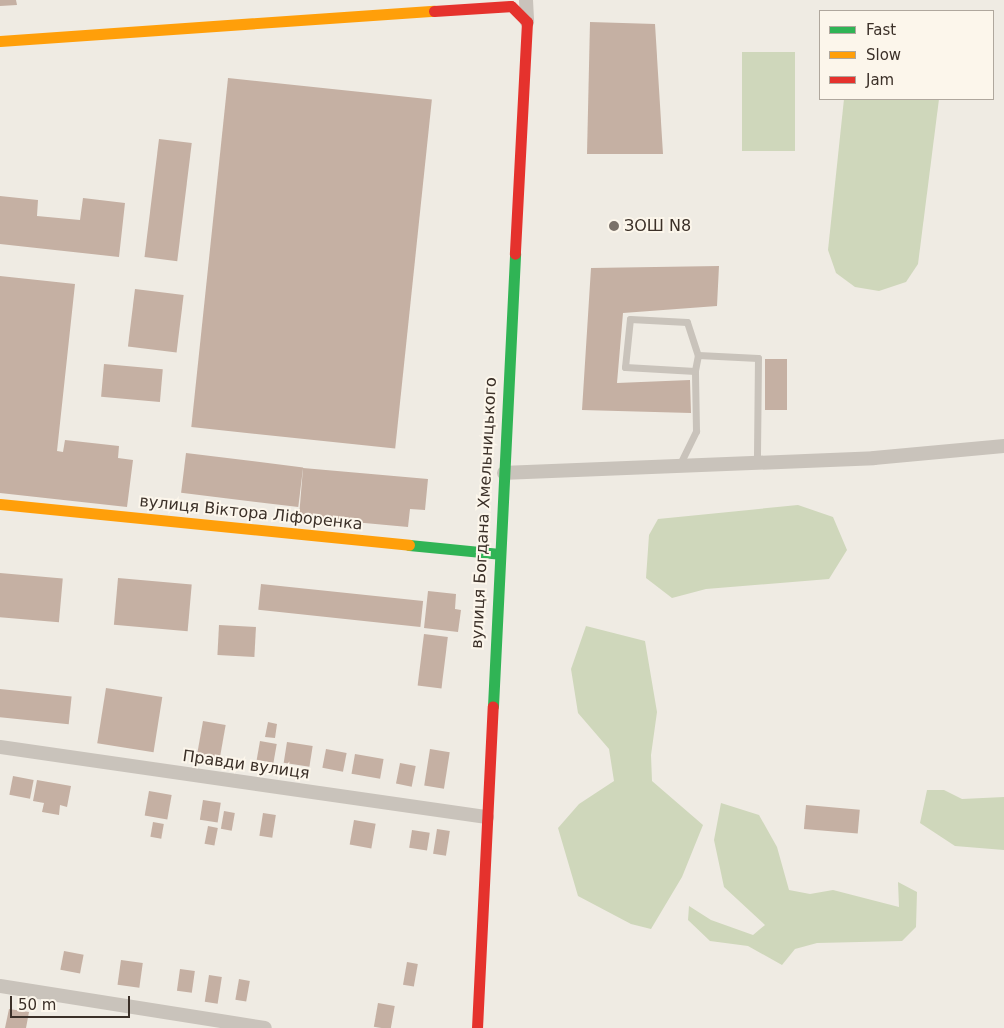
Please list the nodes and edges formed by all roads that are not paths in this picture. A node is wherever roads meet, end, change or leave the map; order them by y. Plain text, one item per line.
1 (526, 0) edge
2 (527, 22) junction
3 (0, 42) edge
4 (698, 355) junction
5 (695, 370) junction
6 (1004, 446) edge
7 (757, 462) junction
8 (679, 466) junction
9 (504, 473) junction
10 (0, 504) edge
11 (500, 554) junction
12 (0, 747) edge
13 (487, 817) junction
14 (0, 986) edge
15 (265, 1028) edge
16 (477, 1028) edge

1 - 2 street, вулиця Богдана Хмельницького
2 - 3 street
2 - 9 street, вулиця Богдана Хмельницького
4 - 5 lane
4 - 5 lane
4 - 7 lane
5 - 8 lane
6 - 7 street
7 - 8 street
8 - 9 street
9 - 11 street, вулиця Богдана Хмельницького
10 - 11 street, вулиця Віктора Ліфоренка
11 - 13 street, вулиця Богдана Хмельницького
12 - 13 street, Правди вулиця
13 - 16 street, вулиця Богдана Хмельницького
14 - 15 street

